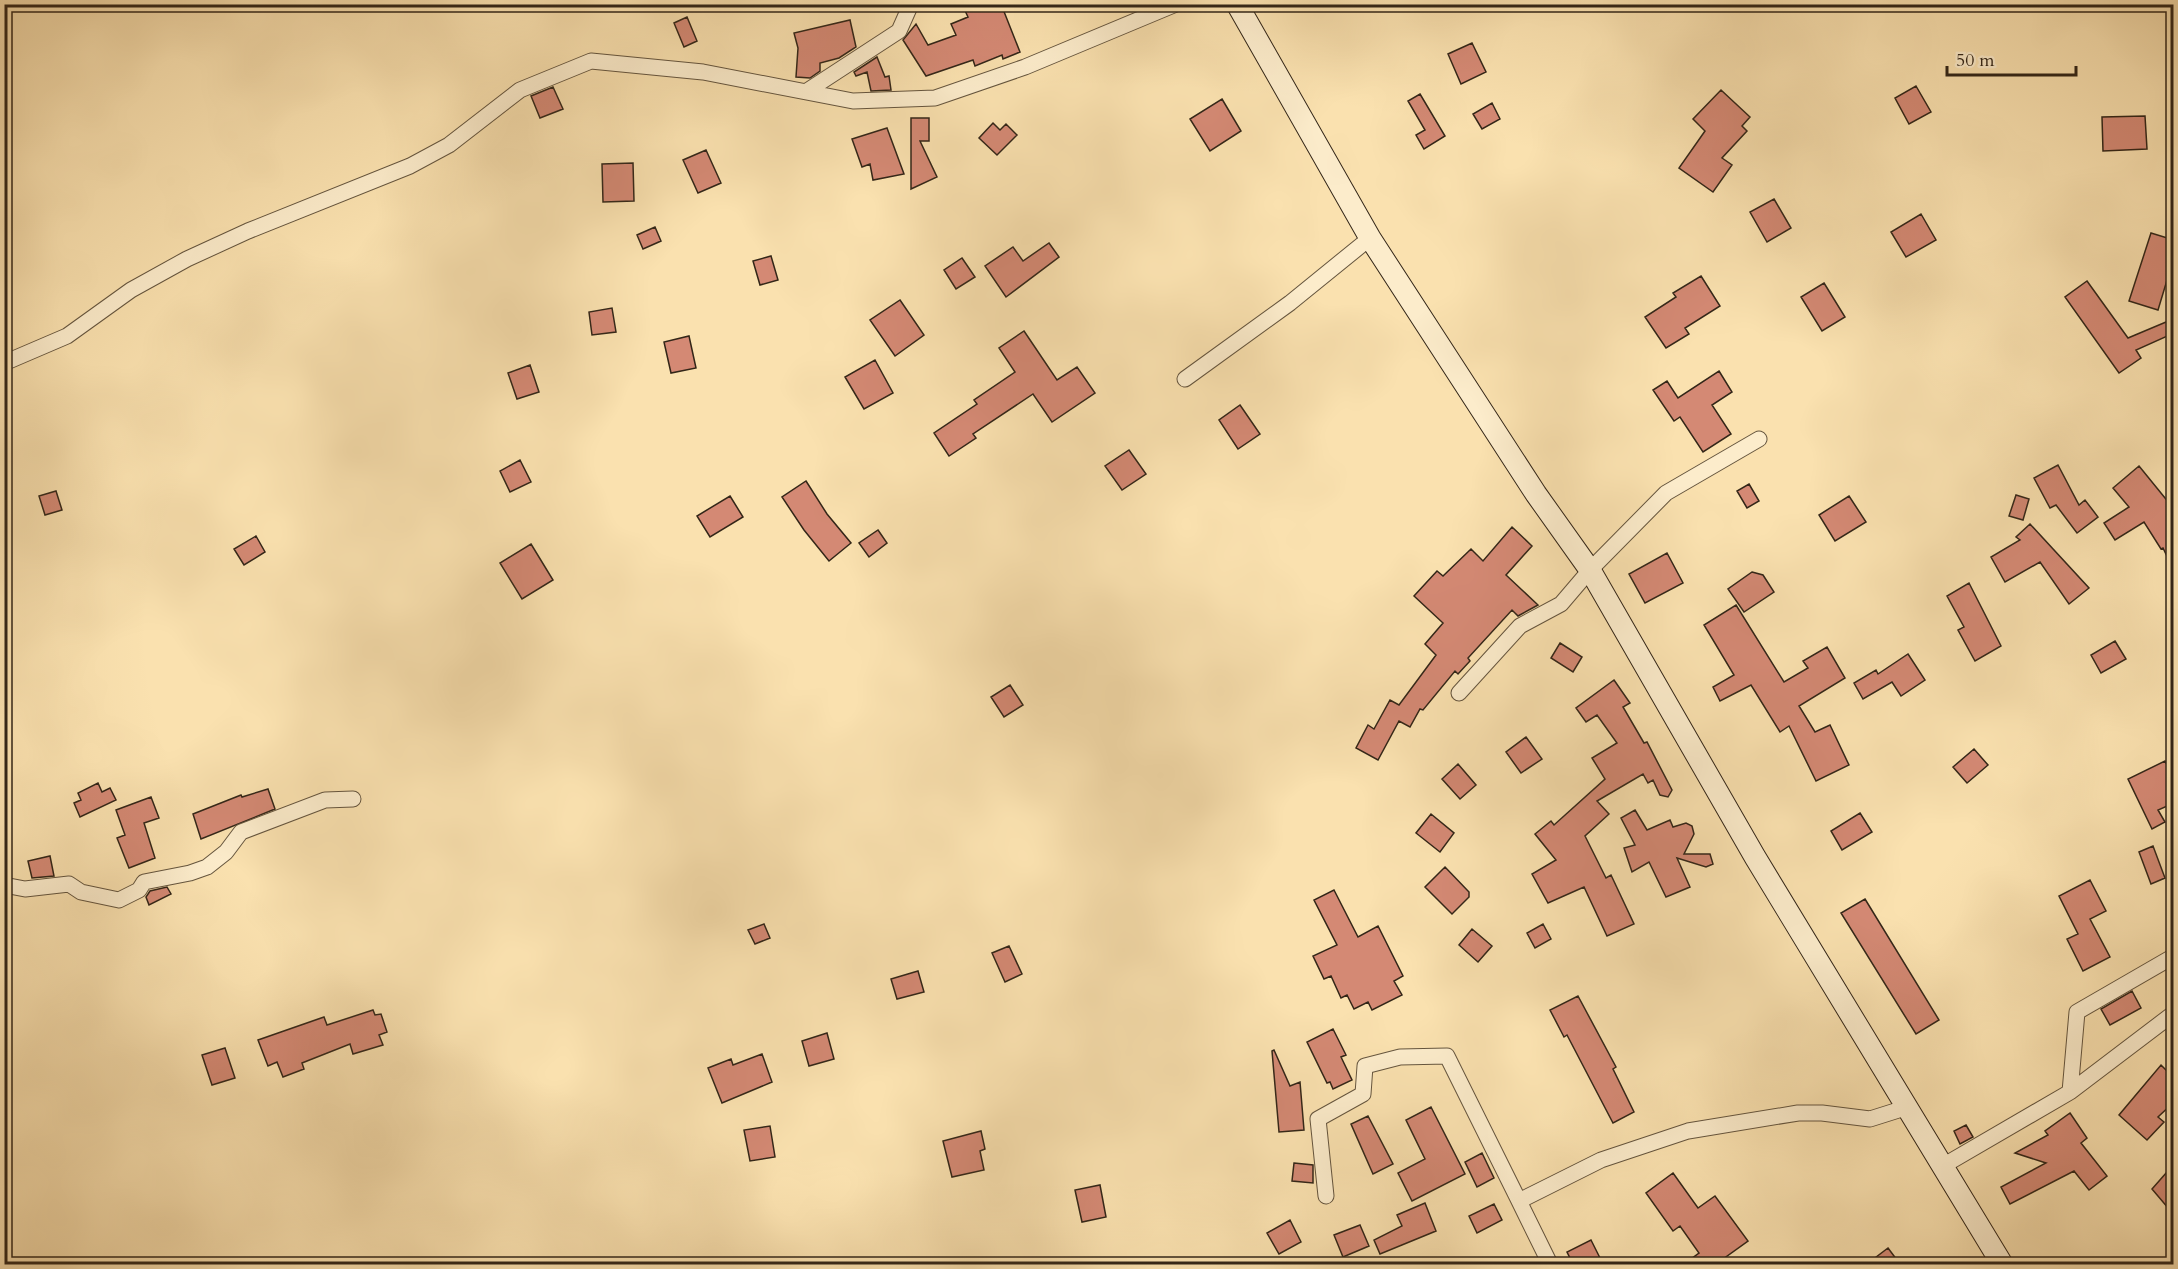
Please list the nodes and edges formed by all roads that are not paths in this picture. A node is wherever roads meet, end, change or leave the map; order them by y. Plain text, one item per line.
1 (911, 4) edge
2 (1176, 4) edge
3 (1237, 4) edge
4 (807, 91) junction
5 (1370, 238) junction
6 (4, 363) edge
7 (1185, 379) dead end
8 (1760, 439) dead end
9 (1590, 570) junction
10 (1459, 693) dead end
11 (353, 799) dead end
12 (4, 885) edge
13 (2174, 956) edge
14 (2174, 1013) edge
15 (2070, 1092) junction
16 (1908, 1107) junction
17 (1941, 1167) junction
18 (1326, 1196) dead end
19 (1519, 1201) junction
20 (1550, 1264) edge
21 (2002, 1264) edge

1 - 4 street
2 - 4 street
3 - 5 main road
4 - 6 street
5 - 7 street
5 - 9 main road
8 - 9 street
9 - 10 street
9 - 16 main road
11 - 12 street
13 - 15 street
14 - 15 street
15 - 17 street
16 - 17 main road
16 - 19 street
17 - 21 main road
18 - 19 street
19 - 20 street

